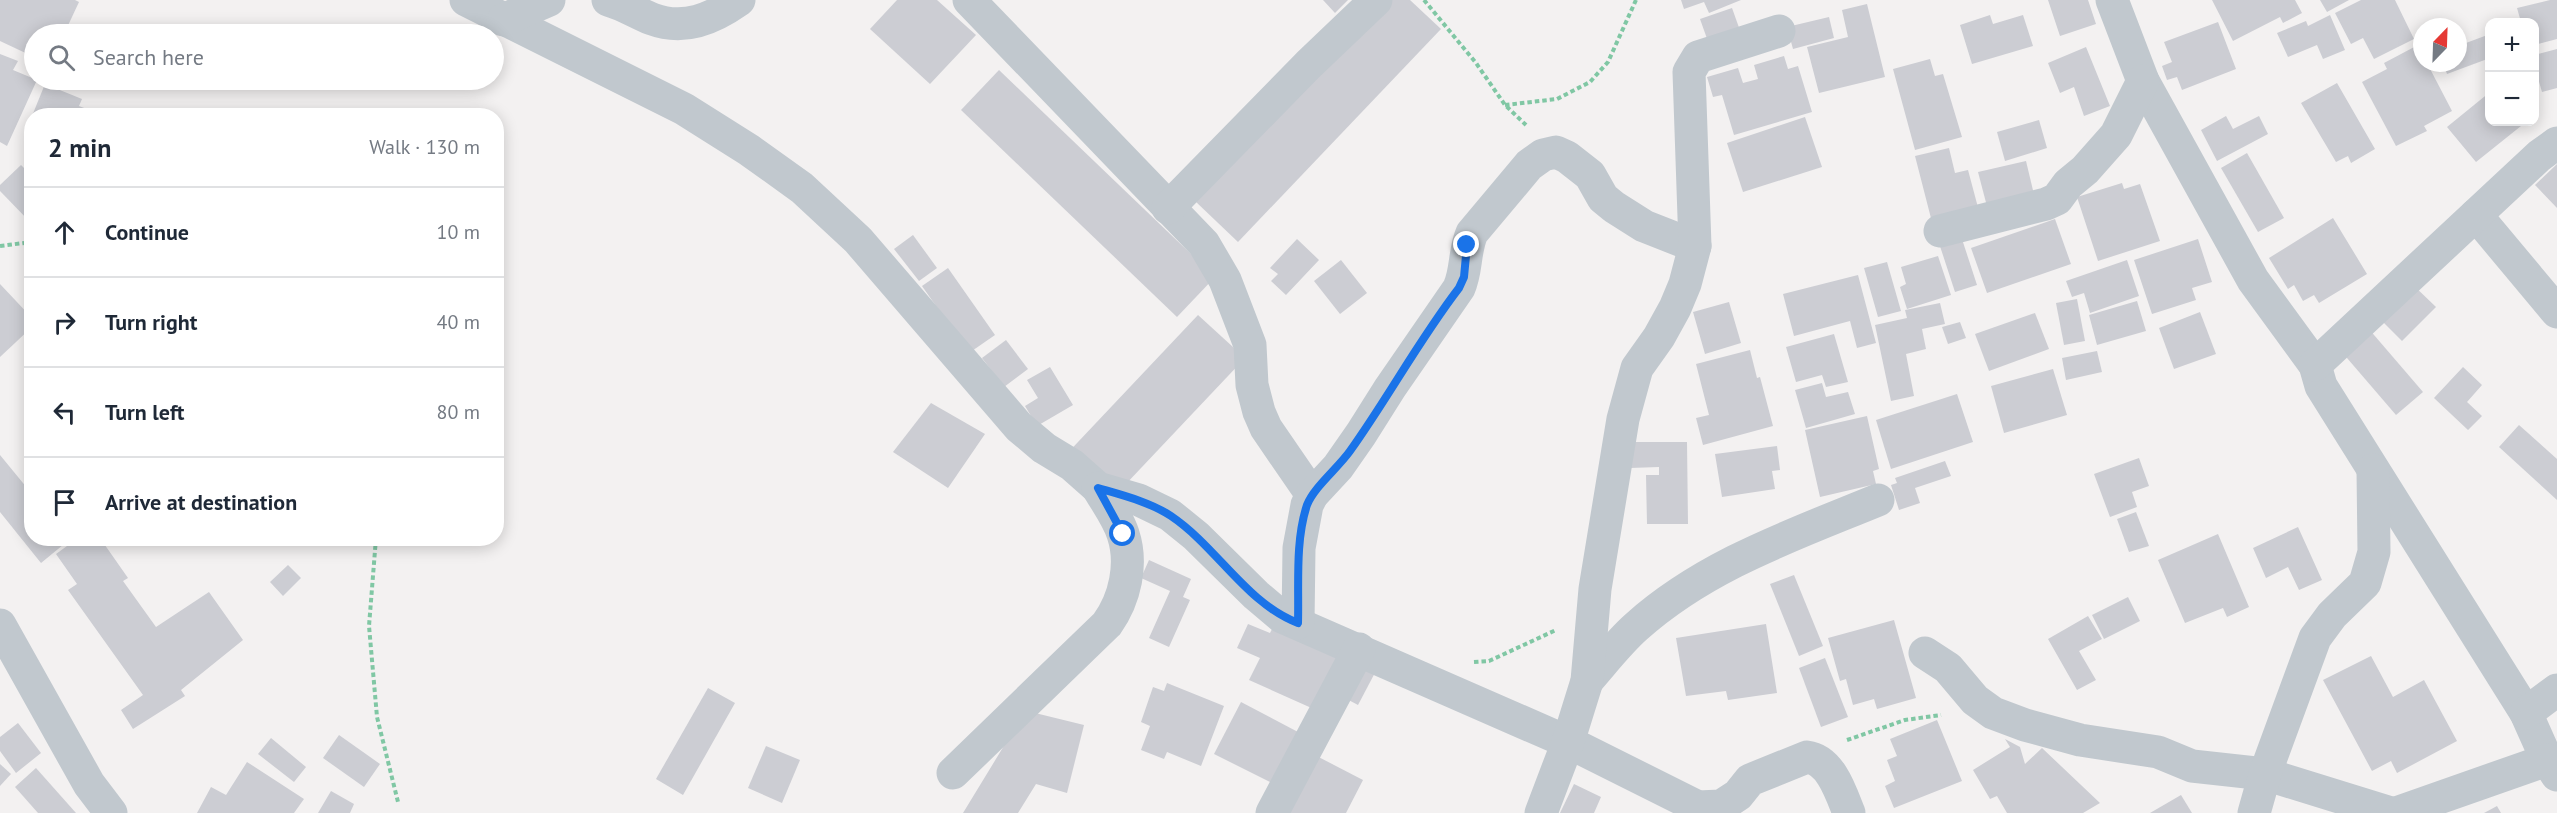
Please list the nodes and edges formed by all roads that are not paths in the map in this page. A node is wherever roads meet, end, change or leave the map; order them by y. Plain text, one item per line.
1 (466, 0) edge
2 (549, 0) edge
3 (608, 0) edge
4 (739, 0) edge
5 (969, 0) edge
6 (1376, 0) edge
7 (2112, 0) edge
8 (503, 20) junction
9 (1779, 31) dead end
10 (2143, 81) junction
11 (2557, 143) edge
12 (1168, 208) junction
13 (2476, 215) junction
14 (1940, 231) dead end
15 (1695, 246) junction
16 (2557, 312) edge
17 (2315, 365) junction
18 (2373, 470) junction
19 (1098, 488) junction
20 (1312, 495) junction
21 (1878, 500) dead end
22 (1298, 623) junction
23 (0, 625) edge
24 (1359, 649) junction
25 (1925, 653) dead end
26 (1587, 681) junction
27 (2557, 690) edge
28 (2526, 713) junction
29 (1568, 742) junction
30 (2552, 768) edge
31 (953, 773) dead end
32 (2265, 774) junction
33 (111, 813) edge
34 (1272, 813) edge
35 (1541, 813) edge
36 (1849, 813) edge
37 (2254, 813) edge
38 (2391, 813) edge
39 (2396, 813) edge

1 - 8 street
2 - 8 street
3 - 4 street
5 - 12 street
6 - 12 street
7 - 10 street
8 - 19 street
9 - 15 street
10 - 14 street
10 - 17 street
11 - 13 street
12 - 20 street
13 - 16 street
13 - 17 street
15 - 20 street
15 - 26 street
17 - 18 street
18 - 28 street
18 - 32 street
19 - 22 street
19 - 31 street
20 - 22 street
21 - 26 street
22 - 24 street
23 - 33 street
24 - 29 street
24 - 34 street
25 - 32 street
26 - 29 street
27 - 28 street
28 - 30 street
29 - 35 street
29 - 36 street
30 - 39 street
32 - 37 street
32 - 38 street

